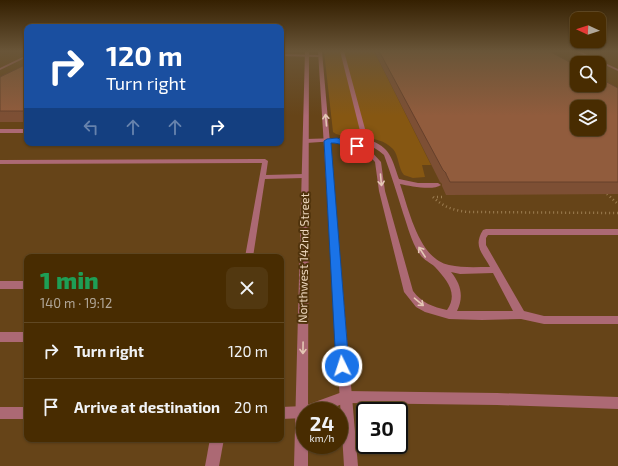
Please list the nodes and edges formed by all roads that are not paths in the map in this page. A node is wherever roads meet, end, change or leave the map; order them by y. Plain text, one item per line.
1 (307, 73) edge
2 (322, 73) edge
3 (348, 73) edge
4 (0, 131) edge
5 (24, 131) edge
6 (337, 140) junction
7 (306, 141) junction
8 (327, 141) junction
9 (365, 141) junction
10 (0, 162) edge
11 (304, 176) junction
12 (263, 177) junction
13 (397, 181) junction
14 (438, 185) dead end
15 (618, 232) edge
16 (250, 254) edge
17 (440, 267) junction
18 (496, 270) junction
19 (0, 285) edge
20 (24, 285) edge
21 (449, 315) junction
22 (521, 315) junction
23 (618, 320) edge
24 (0, 337) edge
25 (24, 337) edge
26 (345, 397) junction
27 (305, 402) edge
28 (332, 402) edge
29 (618, 403) edge
30 (296, 412) edge
31 (0, 413) edge
32 (24, 413) edge
33 (284, 413) edge
34 (216, 442) edge
35 (301, 454) edge
36 (212, 466) edge
37 (300, 466) edge
38 (351, 466) edge

1 - 7 street, Northwest 142nd Street
8 -> 2 street
3 - 9 street
4 - 5 street
6 - 8 street
6 - 9 street
6 -> 21 street
7 - 8 street
7 - 11 street, Northwest 142nd Street
8 - 26 street
9 - 13 street
10 - 12 street
11 - 12 street
11 -> 27 street, Northwest 142nd Street
12 - 16 street
13 - 14 street
17 -> 13 street
15 - 18 street
17 - 18 street
17 - 21 street
18 - 22 street
19 - 20 street
21 - 22 street
22 - 23 street
24 - 25 street
26 - 28 street
26 - 29 street
26 - 38 street
30 - 33 street
31 - 32 street
34 - 36 street
35 - 37 street, Northwest 142nd Street

